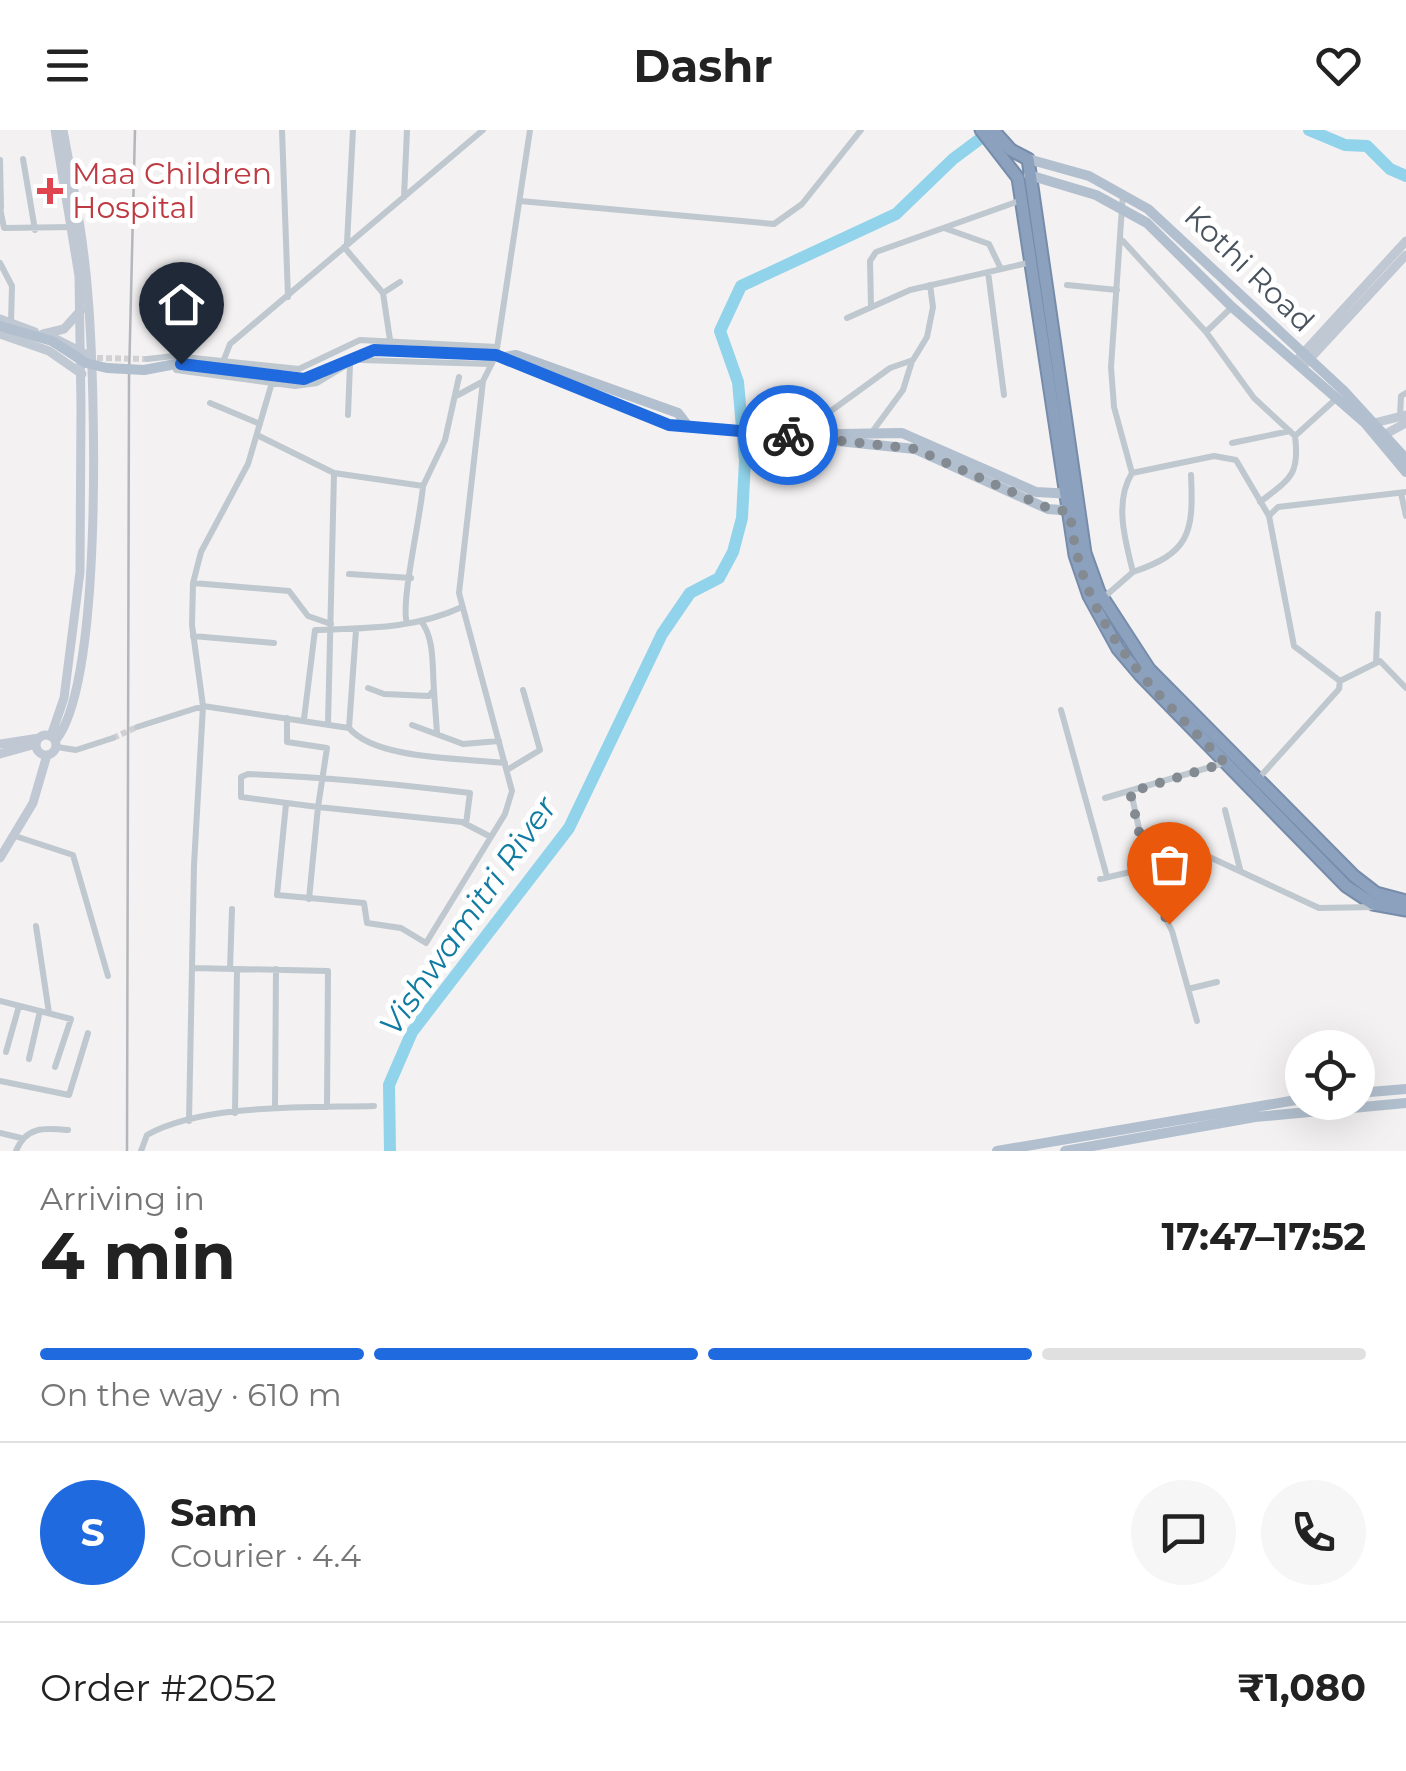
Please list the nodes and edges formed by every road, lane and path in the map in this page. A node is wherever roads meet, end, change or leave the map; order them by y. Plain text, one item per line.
1 (282, 130) edge
2 (353, 130) edge
3 (407, 130) edge
4 (484, 130) edge
5 (530, 130) edge
6 (861, 130) edge
7 (981, 130) edge
8 (993, 130) edge
9 (59, 131) edge
10 (1014, 155) junction
11 (24, 158) dead end
12 (0, 160) edge
13 (1022, 173) junction
14 (1123, 192) junction
15 (404, 198) junction
16 (1022, 200) junction
17 (520, 201) junction
18 (1122, 207) junction
19 (0, 208) edge
20 (76, 227) junction
21 (943, 228) junction
22 (36, 230) junction
23 (1122, 240) junction
24 (1406, 241) edge
25 (346, 246) junction
26 (1406, 255) edge
27 (1032, 262) junction
28 (0, 263) edge
29 (1001, 270) junction
30 (988, 272) junction
31 (400, 282) dead end
32 (930, 286) junction
33 (1067, 286) dead end
34 (1116, 290) junction
35 (383, 294) junction
36 (288, 297) junction
37 (871, 307) junction
38 (1232, 307) junction
39 (80, 310) junction
40 (847, 318) dead end
41 (4, 323) edge
42 (1206, 332) junction
43 (0, 334) edge
44 (43, 334) junction
45 (390, 340) junction
46 (89, 355) junction
47 (496, 356) junction
48 (147, 359) tunnel mouth
49 (912, 360) junction
50 (1302, 361) junction
51 (223, 362) junction
52 (350, 364) junction
53 (276, 369) junction
54 (176, 370) dead end
55 (85, 375) junction
56 (459, 377) dead end
57 (483, 381) junction
58 (271, 384) junction
59 (1406, 393) edge
60 (1004, 395) dead end
61 (456, 396) junction
62 (1338, 397) junction
63 (210, 403) dead end
64 (348, 415) dead end
65 (1404, 418) edge
66 (1371, 423) junction
67 (260, 424) junction
68 (802, 432) junction
69 (872, 432) junction
70 (1292, 433) junction
71 (784, 435) junction
72 (257, 436) junction
73 (1382, 436) junction
74 (1232, 444) dead end
75 (1406, 458) edge
76 (1132, 472) junction
77 (1406, 472) edge
78 (334, 473) junction
79 (1191, 475) dead end
80 (423, 486) junction
81 (1403, 492) edge
82 (1073, 494) junction
83 (1260, 502) junction
84 (1075, 511) junction
85 (1269, 516) junction
86 (1406, 516) edge
87 (1133, 572) junction
88 (349, 574) dead end
89 (411, 578) junction
90 (194, 582) junction
91 (1102, 599) junction
92 (462, 607) junction
93 (1378, 614) dead end
94 (421, 621) junction
95 (408, 623) junction
96 (330, 627) junction
97 (356, 630) junction
98 (193, 636) junction
99 (274, 644) dead end
100 (1376, 663) junction
101 (1340, 681) junction
102 (368, 688) dead end
103 (1406, 688) edge
104 (434, 690) junction
105 (523, 690) dead end
106 (203, 706) junction
107 (1060, 710) dead end
108 (286, 718) junction
109 (304, 719) junction
110 (328, 724) junction
111 (412, 726) dead end
112 (137, 727) tunnel mouth
113 (349, 728) junction
114 (436, 732) junction
115 (113, 738) tunnel mouth
116 (37, 741) junction
117 (55, 741) junction
118 (499, 741) junction
119 (0, 744) edge
120 (0, 754) edge
121 (46, 756) junction
122 (1225, 763) junction
123 (506, 766) junction
124 (321, 779) junction
125 (1258, 780) junction
126 (1130, 792) junction
127 (1105, 798) dead end
128 (286, 804) junction
129 (318, 807) junction
130 (1226, 810) dead end
131 (466, 824) junction
132 (16, 836) junction
133 (490, 836) junction
134 (0, 858) edge
135 (1146, 867) junction
136 (1240, 869) junction
137 (309, 898) junction
138 (1406, 901) edge
139 (1386, 902) junction
140 (232, 909) dead end
141 (1406, 910) edge
142 (36, 926) dead end
143 (192, 968) junction
144 (234, 969) junction
145 (276, 969) junction
146 (108, 976) dead end
147 (1216, 982) dead end
148 (1188, 989) junction
149 (0, 1001) edge
150 (19, 1006) junction
151 (44, 1012) junction
152 (1197, 1021) dead end
153 (88, 1033) dead end
154 (6, 1052) dead end
155 (29, 1058) dead end
156 (55, 1066) dead end
157 (0, 1081) edge
158 (1406, 1089) edge
159 (1375, 1092) edge
160 (1285, 1103) edge
161 (1406, 1103) edge
162 (374, 1106) dead end
163 (275, 1107) junction
164 (327, 1107) junction
165 (235, 1113) junction
166 (189, 1121) junction
167 (1165, 1127) junction
168 (68, 1130) dead end
169 (0, 1132) edge
170 (21, 1138) junction
171 (16, 1151) edge
172 (141, 1151) edge
173 (996, 1151) edge
174 (1065, 1151) edge

1 - 36 street
2 - 25 street
3 - 15 street
4 - 15 street
5 - 17 street
6 - 17 street
7 - 10 highway
8 - 10 highway
9 - 20 main road
10 - 13 highway
10 - 13 highway
10 - 14 main road, Kothi Road
11 - 22 street
12 - 19 street
13 - 16 highway
13 - 18 main road, Kothi Road
13 - 82 highway
14 - 18 street
14 - 50 main road, Kothi Road
15 - 25 street
16 - 21 street
16 - 27 highway
17 - 47 street
18 - 23 street
18 - 38 main road, Kothi Road
19 - 22 street
20 - 22 street
20 - 39 main road
20 - 46 main road
21 - 29 street
21 - 37 street
23 - 34 street
23 - 42 street
24 - 50 main road
25 - 35 street
25 - 36 street
26 - 50 main road
27 - 29 street
27 - 82 highway
28 - 41 street
29 - 30 street
30 - 32 street
30 - 60 street
31 - 35 street
32 - 37 street
32 - 49 street
33 - 34 street
34 - 76 street
35 - 45 street
36 - 51 street
37 - 40 street
38 - 42 street
38 - 50 main road, Kothi Road
39 - 44 main road
39 - 46 main road
41 - 44 main road
41 - 47 main road, bridge
42 - 70 street
43 - 55 main road
44 - 46 main road
45 - 47 street
45 - 53 street
46 - 55 main road
47 - 52 street
47 - 57 street
47 - 71 main road
48 - 51 street
49 - 68 street
49 - 69 street
50 - 62 main road, Kothi Road
50 - 66 main road, Kothi Road
51 - 53 street
52 - 58 street
52 - 64 street
53 - 58 street
54 - 58 street
55 - 117 main road
56 - 61 street
57 - 61 street
57 - 92 street
58 - 67 street
59 - 65 street
61 - 80 street
62 - 66 main road, Kothi Road
62 - 70 street
63 - 67 street
65 - 66 main road
65 - 73 main road
66 - 73 main road, Kothi Road
67 - 72 street
68 - 69 main road
68 - 71 main road
69 - 82 main road
70 - 74 street
70 - 83 street
71 - 84 main road
72 - 78 street
72 - 90 street
73 - 75 main road, Kothi Road
73 - 77 main road, Kothi Road
76 - 83 street
76 - 87 street
78 - 80 street
78 - 96 street
79 - 87 street
80 - 89 street
81 - 85 street
81 - 86 street
82 - 84 highway
83 - 85 street
84 - 91 highway
84 - 122 highway
85 - 101 street
87 - 91 street
88 - 89 street
89 - 95 street
90 - 96 street
90 - 98 street
91 - 125 highway
92 - 94 street
92 - 118 street
93 - 100 street
94 - 95 street
94 - 104 street
95 - 97 street
96 - 97 street
96 - 109 street
96 - 110 street
97 - 113 street
98 - 99 street
98 - 106 street
100 - 101 street
100 - 103 street
101 - 125 street
102 - 104 street
104 - 114 street
105 - 123 street
106 - 108 street
106 - 112 street
106 - 143 street
107 - 135 street
108 - 109 street
108 - 124 street
109 - 110 street
110 - 113 street
111 - 114 street
113 - 123 street
114 - 118 street
115 - 117 street
116 - 117 main road
116 - 119 main road
116 - 120 main road
116 - 121 main road
117 - 121 main road
118 - 123 street
121 - 132 main road
122 - 126 street
122 - 139 highway
123 - 133 street
124 - 128 street
124 - 129 street
124 - 131 street
125 - 139 highway
126 - 127 street
126 - 135 street
128 - 129 street
128 - 137 street
129 - 131 street
129 - 137 street
130 - 136 street
131 - 133 street
132 - 134 main road
132 - 146 street
133 - 137 street
135 - 136 street
135 - 148 street
136 - 139 street
138 - 139 highway
139 - 141 highway
140 - 144 street
142 - 151 street
143 - 144 street
143 - 166 street
144 - 145 street
144 - 165 street
145 - 163 street
145 - 164 street
147 - 148 street
148 - 152 street
149 - 150 street
150 - 151 street
150 - 154 street
151 - 155 street
151 - 156 street
153 - 157 street
158 - 159 main road
160 - 167 main road
161 - 167 main road
162 - 164 street
163 - 164 street
163 - 165 street
165 - 166 street
166 - 172 street
167 - 173 main road
167 - 174 main road
168 - 170 street
169 - 170 street
170 - 171 street

